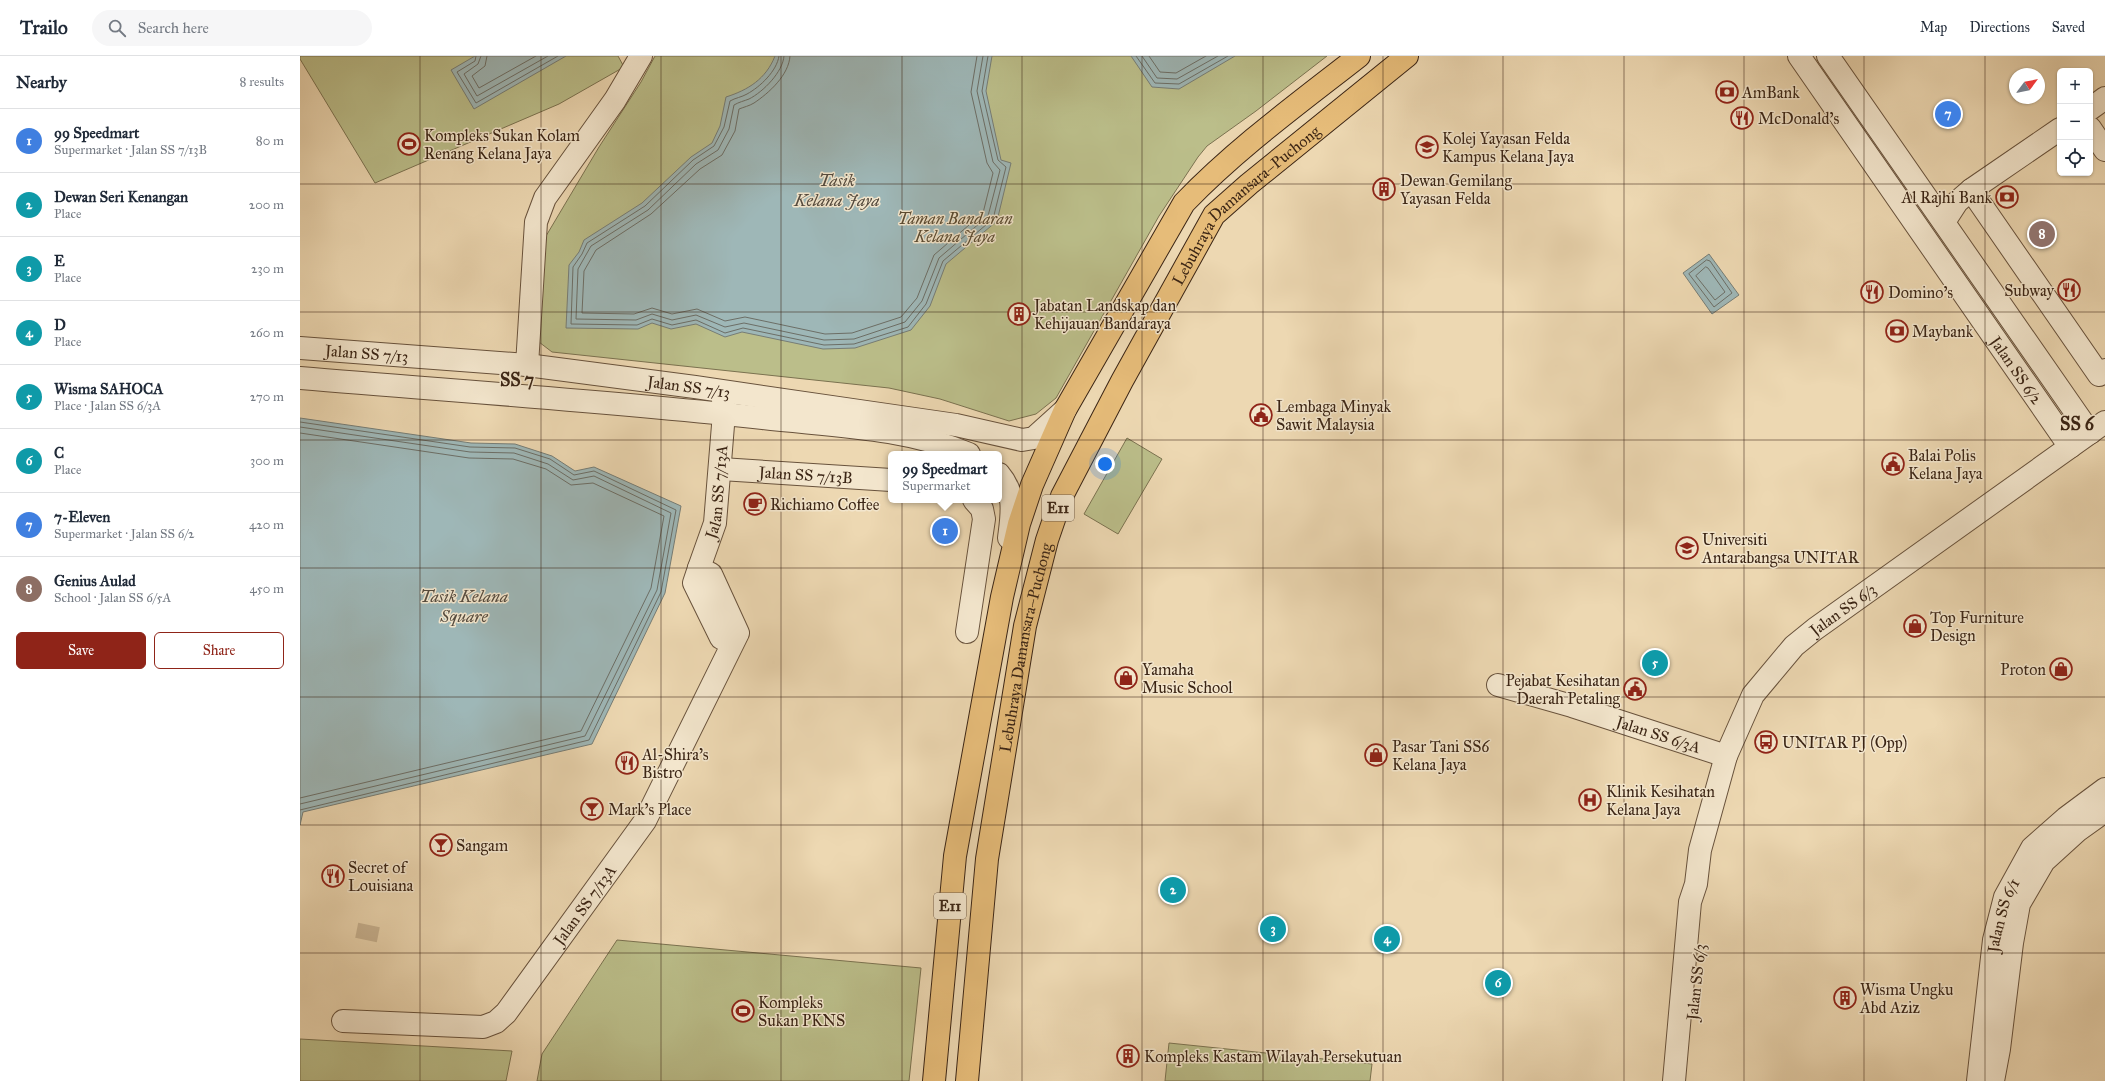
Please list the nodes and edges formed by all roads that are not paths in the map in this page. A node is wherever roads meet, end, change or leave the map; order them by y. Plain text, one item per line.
1 (641, 56) edge
2 (1359, 56) edge
3 (1406, 56) edge
4 (1831, 57) edge
5 (1805, 65) edge
6 (2105, 98) edge
7 (2093, 107) edge
8 (2057, 131) edge
9 (2093, 132) edge
10 (2105, 150) edge
11 (1971, 190) junction
12 (1944, 222) junction
13 (300, 348) edge
14 (527, 365) junction
15 (2105, 370) edge
16 (300, 378) edge
17 (721, 391) junction
18 (1065, 410) junction
19 (724, 414) junction
20 (2097, 427) edge
21 (2070, 447) junction
22 (962, 451) edge
23 (721, 469) junction
24 (1002, 479) edge
25 (888, 480) edge
26 (977, 503) edge
27 (1002, 597) junction
28 (967, 632) dead end
29 (1498, 685) dead end
30 (1726, 756) junction
31 (2105, 789) edge
32 (2105, 811) edge
33 (1696, 884) junction
34 (343, 1021) dead end
35 (934, 1081) edge
36 (967, 1081) edge
37 (1674, 1081) edge
38 (1686, 1081) edge
39 (1978, 1081) edge
40 (1993, 1081) edge

1 - 14 street
2 - 18 highway, Lebuhraya Damansara–Puchong / E11
3 - 36 highway, Lebuhraya Damansara–Puchong / E11
4 - 5 street
4 - 12 street, Jalan SS 6/2
5 - 21 street, Jalan SS 6/2
6 - 7 street
8 - 11 street
9 - 10 street
11 - 12 street
11 - 15 street
12 - 20 street, Jalan SS 6/2
13 - 14 street, Jalan SS 7/13
14 - 17 street, Jalan SS 7/13
16 - 19 street, Jalan SS 7/13
17 - 18 street, Jalan SS 7/13
17 - 19 street, Jalan SS 7/13A
18 - 27 highway, Lebuhraya Damansara–Puchong / E11
19 - 22 street, Jalan SS 7/13
19 - 23 street, Jalan SS 7/13A
20 - 21 street, Jalan SS 6/3
21 - 30 street, Jalan SS 6/3
23 - 25 street, Jalan SS 7/13B
23 - 34 street, Jalan SS 7/13A
24 - 27 street
26 - 28 street
27 - 35 highway, Lebuhraya Damansara–Puchong / E11
29 - 30 street, Jalan SS 6/3A
30 - 33 street, Jalan SS 6/3
31 - 39 street, Jalan SS 6/1
32 - 40 street, Jalan SS 6/1
33 - 37 street, Jalan SS 6/3
33 - 38 street, Jalan SS 6/3

